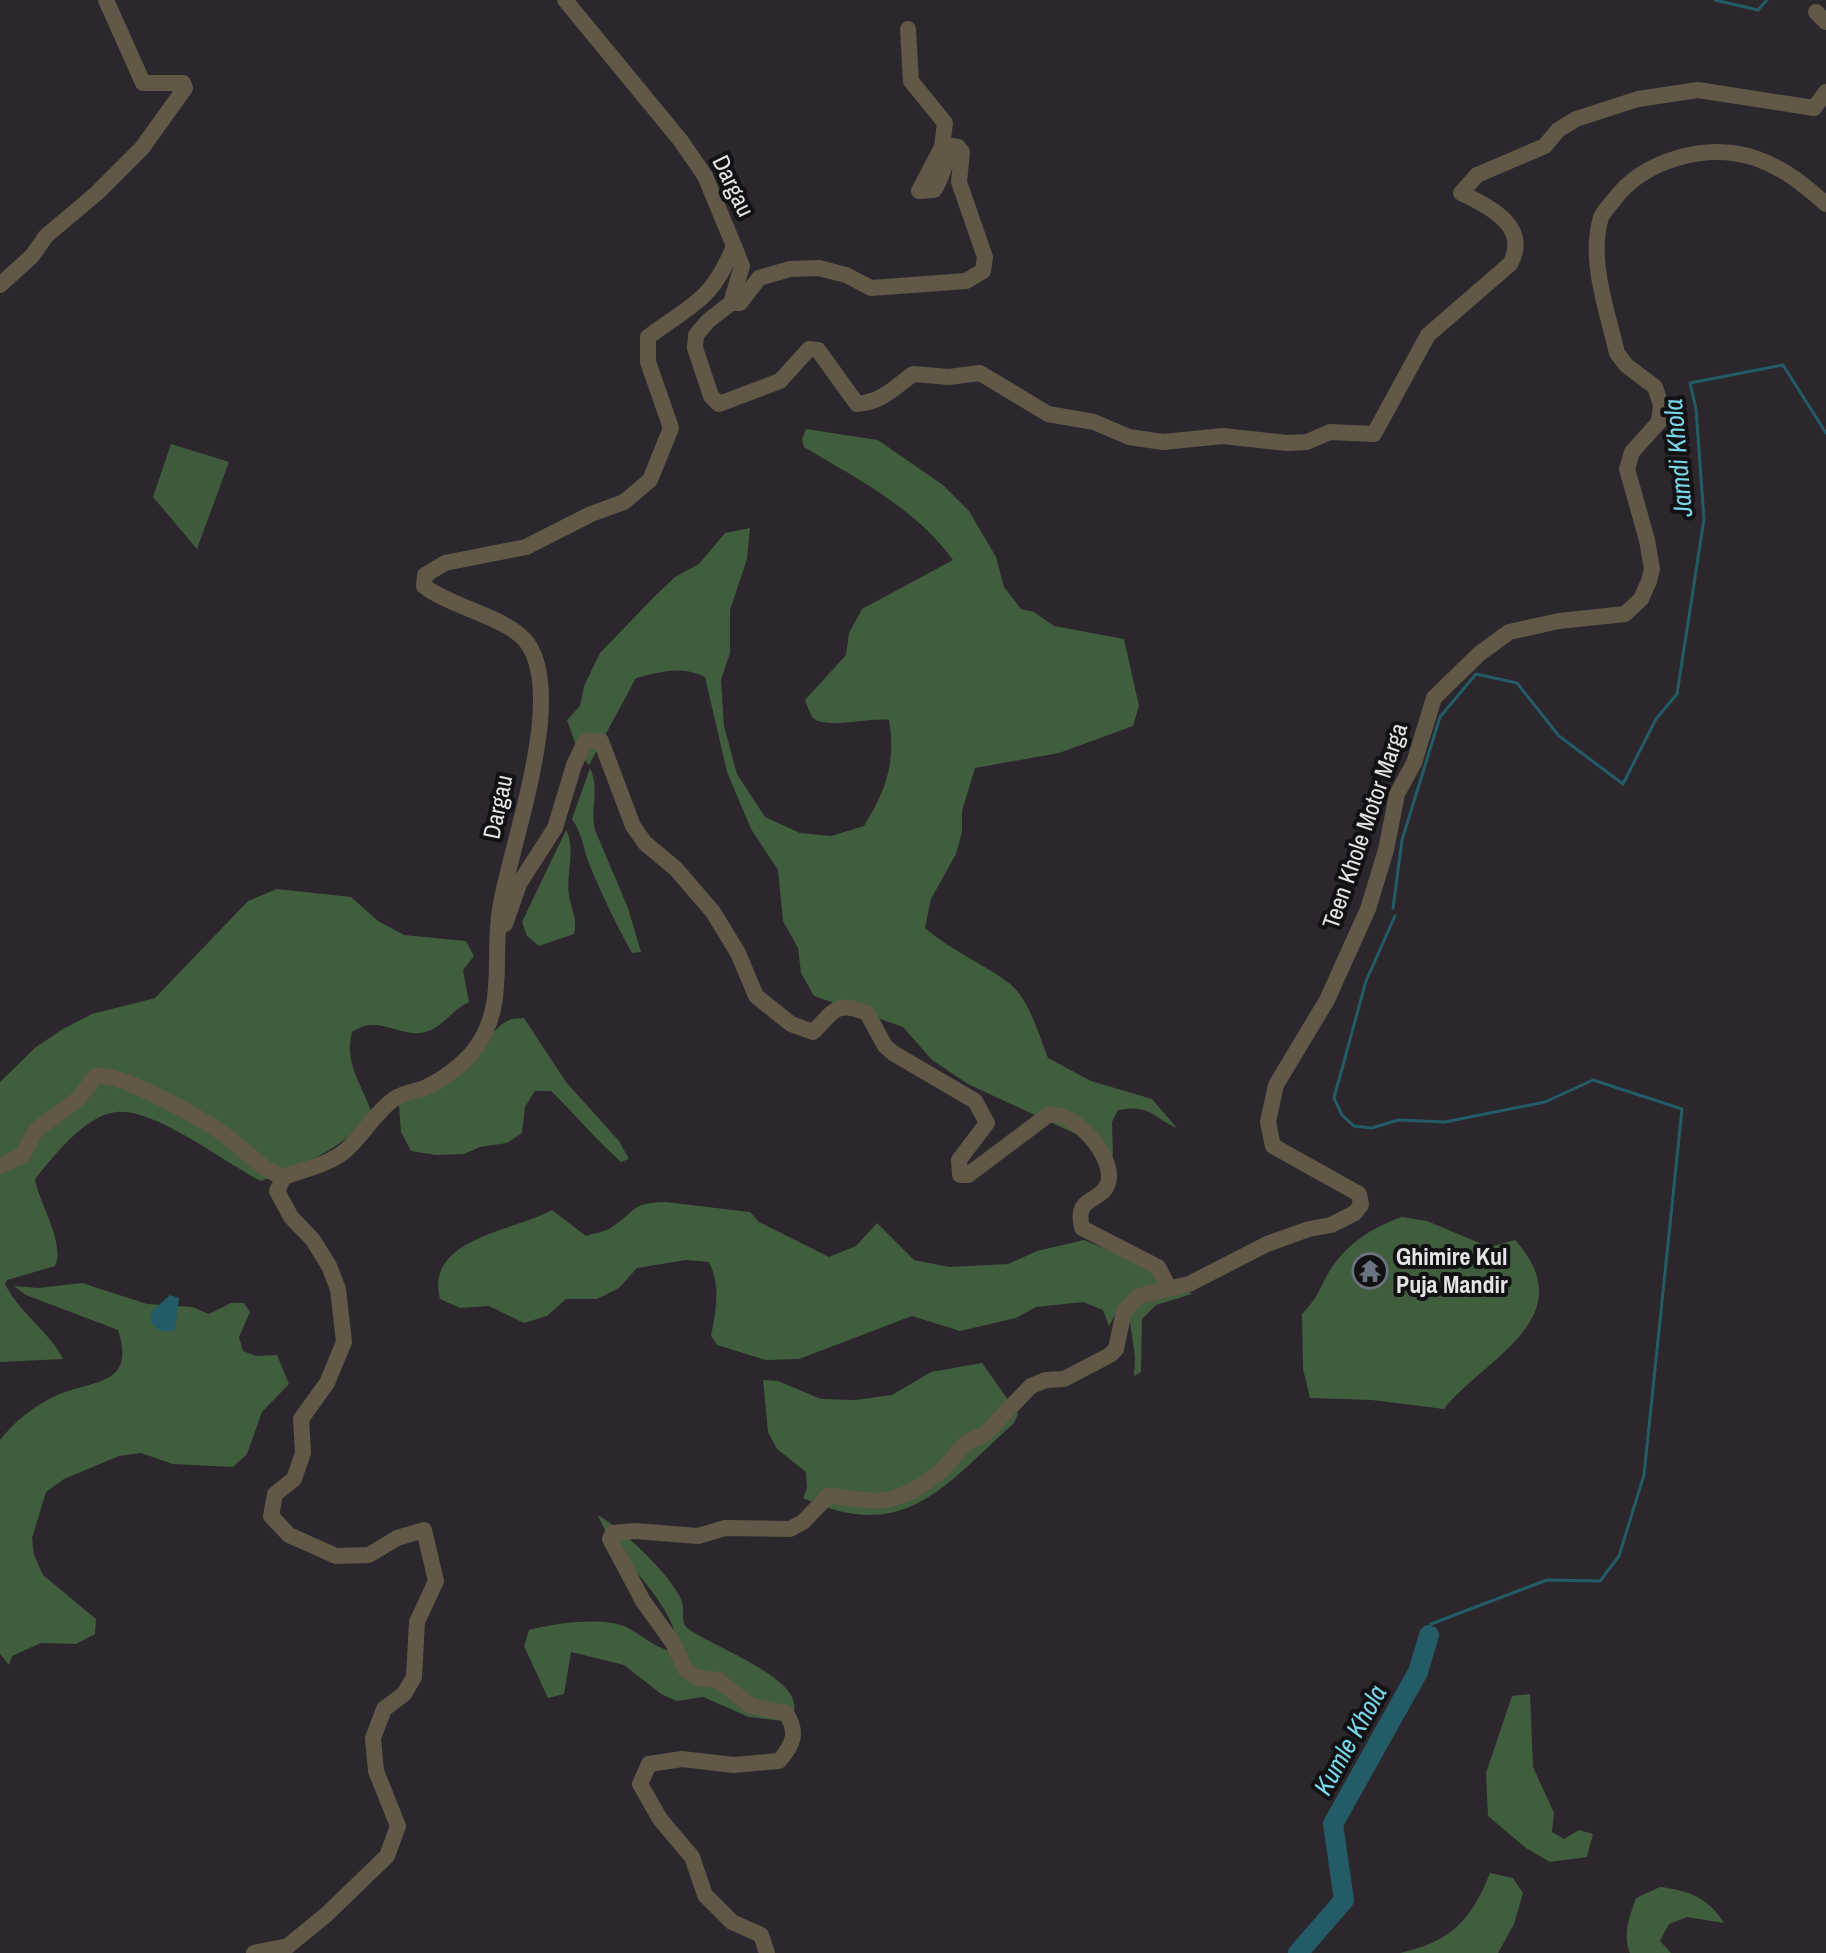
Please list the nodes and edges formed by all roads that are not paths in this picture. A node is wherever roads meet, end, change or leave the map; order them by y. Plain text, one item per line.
1 (106, 0) edge
2 (565, 0) edge
3 (908, 29) dead end
4 (1826, 92) edge
5 (1826, 204) edge
6 (734, 246) junction
7 (0, 285) edge
8 (731, 303) junction
9 (498, 945) junction
10 (0, 1166) edge
11 (284, 1177) junction
12 (1169, 1288) junction
13 (254, 1953) edge
14 (767, 1953) edge

1 - 7 street
2 - 6 street, Dargau
3 - 8 street
4 - 8 street
5 - 12 street, Teen Khole Motor Marga
6 - 8 street
6 - 9 street, Dargau
9 - 11 street, Dargau
9 - 12 street
10 - 11 street
11 - 13 street
12 - 14 street, Teen Khole Motor Marga

